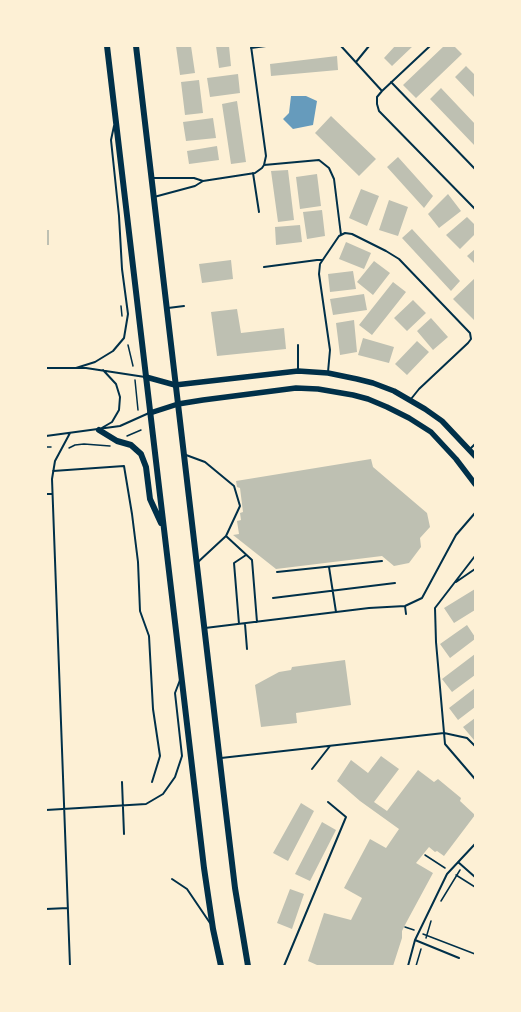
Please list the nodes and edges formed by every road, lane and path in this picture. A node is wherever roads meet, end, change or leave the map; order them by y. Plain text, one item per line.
1 (107, 46) edge
2 (136, 46) edge
3 (266, 46) edge
4 (341, 46) edge
5 (369, 46) edge
6 (430, 46) edge
7 (251, 47) edge
8 (356, 62) junction
9 (391, 82) junction
10 (382, 91) junction
11 (116, 121) junction
12 (264, 164) junction
13 (475, 169) edge
14 (253, 173) junction
15 (151, 178) junction
16 (203, 181) junction
17 (153, 198) junction
18 (475, 209) edge
19 (259, 212) dead end
20 (341, 235) junction
21 (322, 260) junction
22 (264, 267) dead end
23 (184, 306) dead end
24 (166, 308) junction
25 (128, 345) dead end
26 (298, 345) dead end
27 (132, 366) dead end
28 (46, 368) edge
29 (76, 368) junction
30 (103, 370) junction
31 (298, 371) junction
32 (328, 373) junction
33 (146, 377) junction
34 (134, 380) dead end
35 (175, 385) junction
36 (410, 400) junction
37 (178, 404) junction
38 (138, 410) dead end
39 (150, 413) junction
40 (99, 430) junction
41 (141, 430) dead end
42 (70, 433) junction
43 (46, 436) edge
44 (124, 438) dead end
45 (475, 444) edge
46 (111, 446) dead end
47 (46, 447) edge
48 (51, 447) dead end
49 (470, 449) junction
50 (65, 450) dead end
51 (183, 454) junction
52 (475, 456) edge
53 (53, 471) junction
54 (475, 484) edge
55 (46, 494) edge
56 (52, 494) junction
57 (475, 513) edge
58 (164, 529) junction
59 (226, 536) junction
60 (246, 555) junction
61 (475, 556) edge
62 (382, 560) dead end
63 (196, 563) junction
64 (329, 567) junction
65 (475, 569) edge
66 (277, 572) dead end
67 (395, 583) dead end
68 (453, 584) junction
69 (333, 591) junction
70 (273, 598) dead end
71 (405, 606) junction
72 (336, 612) junction
73 (406, 614) dead end
74 (257, 622) junction
75 (239, 624) junction
76 (245, 624) junction
77 (204, 628) junction
78 (247, 649) dead end
79 (181, 677) junction
80 (444, 733) junction
81 (330, 746) junction
82 (475, 746) edge
83 (220, 759) junction
84 (312, 769) dead end
85 (475, 778) edge
86 (122, 782) dead end
87 (152, 782) dead end
88 (328, 802) dead end
89 (123, 806) junction
90 (64, 809) junction
91 (46, 810) edge
92 (124, 834) dead end
93 (475, 844) edge
94 (458, 862) junction
95 (463, 866) junction
96 (475, 876) edge
97 (172, 879) dead end
98 (439, 905) dead end
99 (68, 908) junction
100 (46, 909) edge
101 (434, 916) dead end
102 (405, 927) dead end
103 (213, 929) junction
104 (419, 932) junction
105 (427, 936) junction
106 (415, 940) junction
107 (423, 944) junction
108 (475, 954) edge
109 (459, 958) dead end
110 (70, 966) edge
111 (221, 966) edge
112 (248, 966) edge
113 (284, 966) edge
114 (408, 966) edge
115 (416, 966) edge

1 - 11 main road
2 - 15 main road
3 - 7 lane
4 - 8 lane
5 - 8 lane
6 - 9 lane
7 - 12 lane
8 - 10 lane
9 - 10 lane
9 - 13 lane
10 - 18 lane
11 - 29 lane
11 - 33 main road
12 - 14 lane
12 - 20 lane
14 - 16 lane
14 - 19 lane
15 - 16 lane
15 - 17 main road
16 - 17 lane
17 - 24 main road
20 - 21 lane
20 - 36 lane
21 - 22 lane
21 - 32 lane
23 - 24 lane
24 - 35 main road
25 - 27 path
26 - 31 lane
28 - 29 lane
29 - 30 lane
30 - 33 lane
30 - 40 lane
31 - 32 main road
31 - 35 main road
32 - 36 main road
33 - 35 main road
33 - 39 main road
34 - 38 path
35 - 37 main road
36 - 49 main road
37 - 39 main road
37 - 51 main road
37 - 54 main road
39 - 40 lane
39 - 58 main road
40 - 42 lane
40 - 58 main road
41 - 44 path
42 - 43 lane
42 - 53 lane
45 - 49 lane
46 - 50 path
47 - 48 path
49 - 52 main road
51 - 59 lane
51 - 63 main road
53 - 56 lane
53 - 87 lane
55 - 56 lane
56 - 90 lane
57 - 71 lane
58 - 79 main road
59 - 60 lane
59 - 63 lane
60 - 74 lane
60 - 75 lane
61 - 68 lane
62 - 64 lane
63 - 77 main road
64 - 66 lane
64 - 69 lane
65 - 68 lane
67 - 69 lane
68 - 80 lane
69 - 70 lane
69 - 72 lane
71 - 72 lane
71 - 73 lane
72 - 74 lane
74 - 76 lane
75 - 76 lane
75 - 77 lane
76 - 78 lane
77 - 83 main road
79 - 89 lane
79 - 103 main road
80 - 81 lane
80 - 82 lane
80 - 85 lane
81 - 83 lane
81 - 84 lane
83 - 112 main road
86 - 89 lane
88 - 113 lane
89 - 90 lane
89 - 92 lane
90 - 91 lane
90 - 99 lane
93 - 94 lane
94 - 95 lane
94 - 104 lane
95 - 96 lane
95 - 98 path
97 - 103 lane
99 - 100 lane
99 - 110 lane
101 - 105 path
102 - 104 path
103 - 111 main road
104 - 105 path
104 - 106 lane
105 - 107 path
105 - 108 path
106 - 107 lane
106 - 114 lane
107 - 109 lane
107 - 115 path

